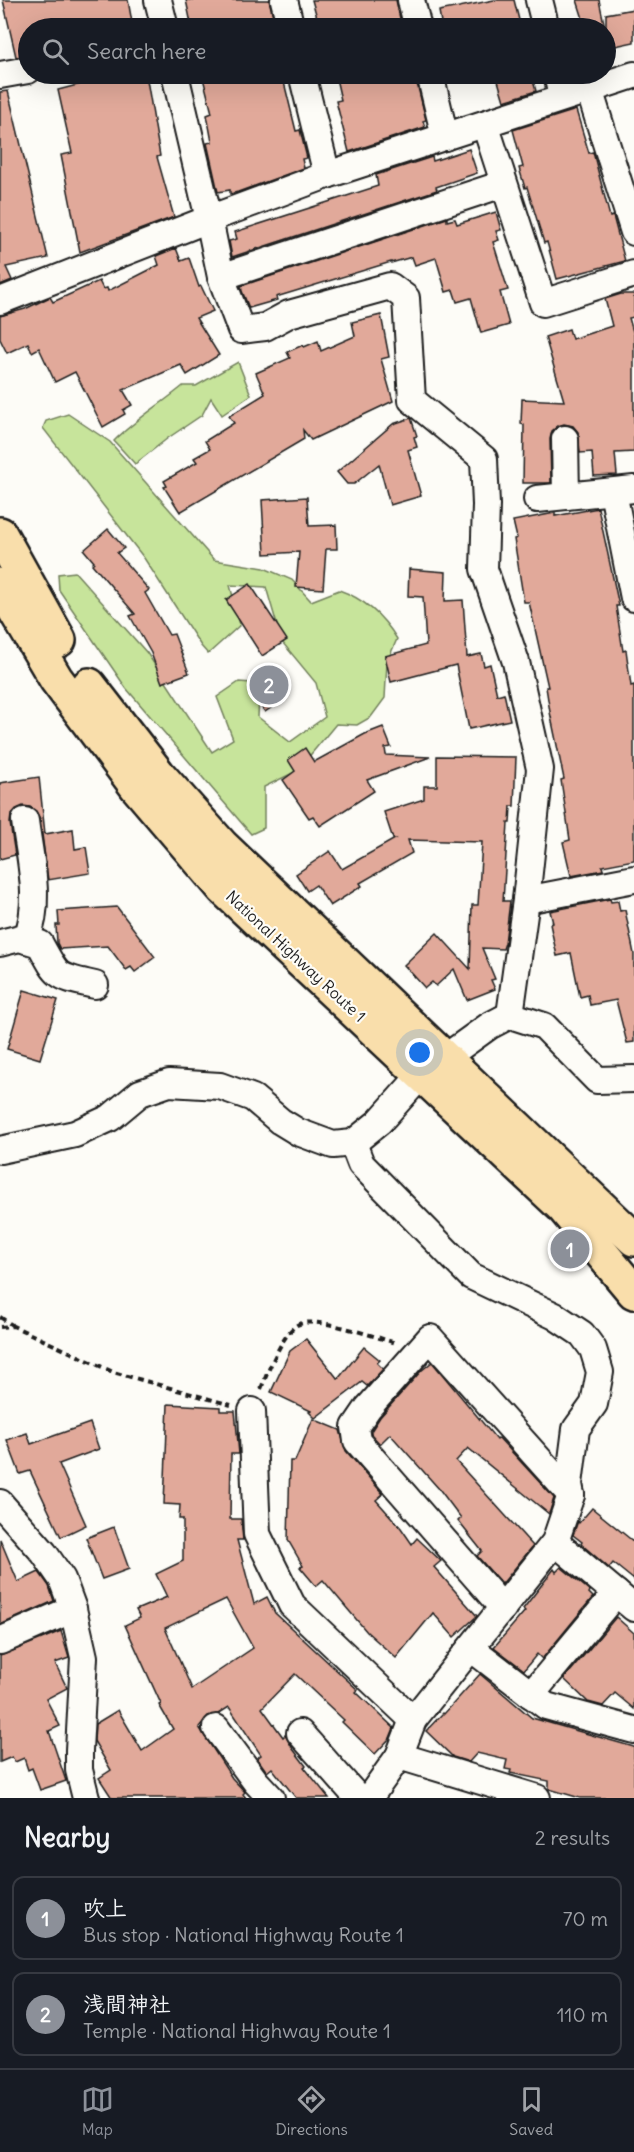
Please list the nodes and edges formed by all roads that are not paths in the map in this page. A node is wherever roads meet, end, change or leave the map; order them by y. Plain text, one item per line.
1 (159, 0) edge
2 (284, 0) edge
3 (411, 0) edge
4 (539, 0) edge
5 (163, 18) edge
6 (288, 18) edge
7 (416, 18) edge
8 (544, 18) edge
9 (18, 72) edge
10 (0, 75) edge
11 (634, 75) edge
12 (616, 80) edge
13 (177, 84) edge
14 (304, 84) edge
15 (432, 84) edge
16 (603, 84) edge
17 (559, 85) edge
18 (589, 88) junction
19 (485, 124) junction
20 (445, 137) junction
21 (327, 175) junction
22 (503, 183) junction
23 (209, 219) junction
24 (634, 232) edge
25 (634, 274) edge
26 (221, 277) junction
27 (0, 301) edge
28 (565, 439) dead end
29 (623, 490) edge
30 (566, 496) junction
31 (537, 499) dead end
32 (0, 534) edge
33 (0, 585) edge
34 (634, 598) edge
35 (26, 821) dead end
36 (634, 879) edge
37 (526, 900) junction
38 (26, 940) junction
39 (0, 943) edge
40 (95, 985) dead end
41 (510, 1014) junction
42 (433, 1066) junction
43 (634, 1079) edge
44 (353, 1143) junction
45 (0, 1150) edge
46 (634, 1239) edge
47 (634, 1292) edge
48 (252, 1411) road end
49 (570, 1490) junction
50 (0, 1503) edge
51 (555, 1542) junction
52 (625, 1601) edge
53 (503, 1608) junction
54 (73, 1609) junction
55 (0, 1641) edge
56 (471, 1648) junction
57 (531, 1695) junction
58 (413, 1720) junction
59 (216, 1728) dead end
60 (634, 1730) edge
61 (300, 1733) dead end
62 (399, 1755) junction
63 (86, 1798) edge
64 (271, 1798) edge
65 (358, 1798) edge
66 (369, 1798) edge
67 (537, 1798) edge

1 - 5 street
2 - 6 street
3 - 7 street
4 - 8 street
9 - 10 street
11 - 12 street
13 - 23 street
14 - 21 street
15 - 20 street
16 - 18 street
17 - 18 street
17 - 19 street
18 - 24 street
19 - 20 street
19 - 22 street
20 - 21 street
21 - 23 street
22 - 25 street
22 - 26 street
23 - 26 street
23 - 27 street
26 - 37 street
28 - 30 street
29 - 30 street
29 - 34 street
30 - 31 street
32 - 42 highway, National Highway Route 1
33 - 42 highway, National Highway Route 1
35 - 38 street
36 - 37 street
37 - 41 street
38 - 39 street
38 - 40 street
41 - 42 street
41 - 43 street
42 - 44 street
42 - 46 highway, National Highway Route 1
42 - 47 highway, National Highway Route 1
44 - 45 street
44 - 49 street
48 - 58 street
49 - 51 street
49 - 53 street
50 - 54 street
51 - 52 street
51 - 53 street
52 - 57 street
53 - 56 street
54 - 55 street
54 - 63 street
56 - 57 street
56 - 58 street
57 - 60 street
58 - 62 street
59 - 64 street
61 - 65 street
62 - 66 street
62 - 67 street

